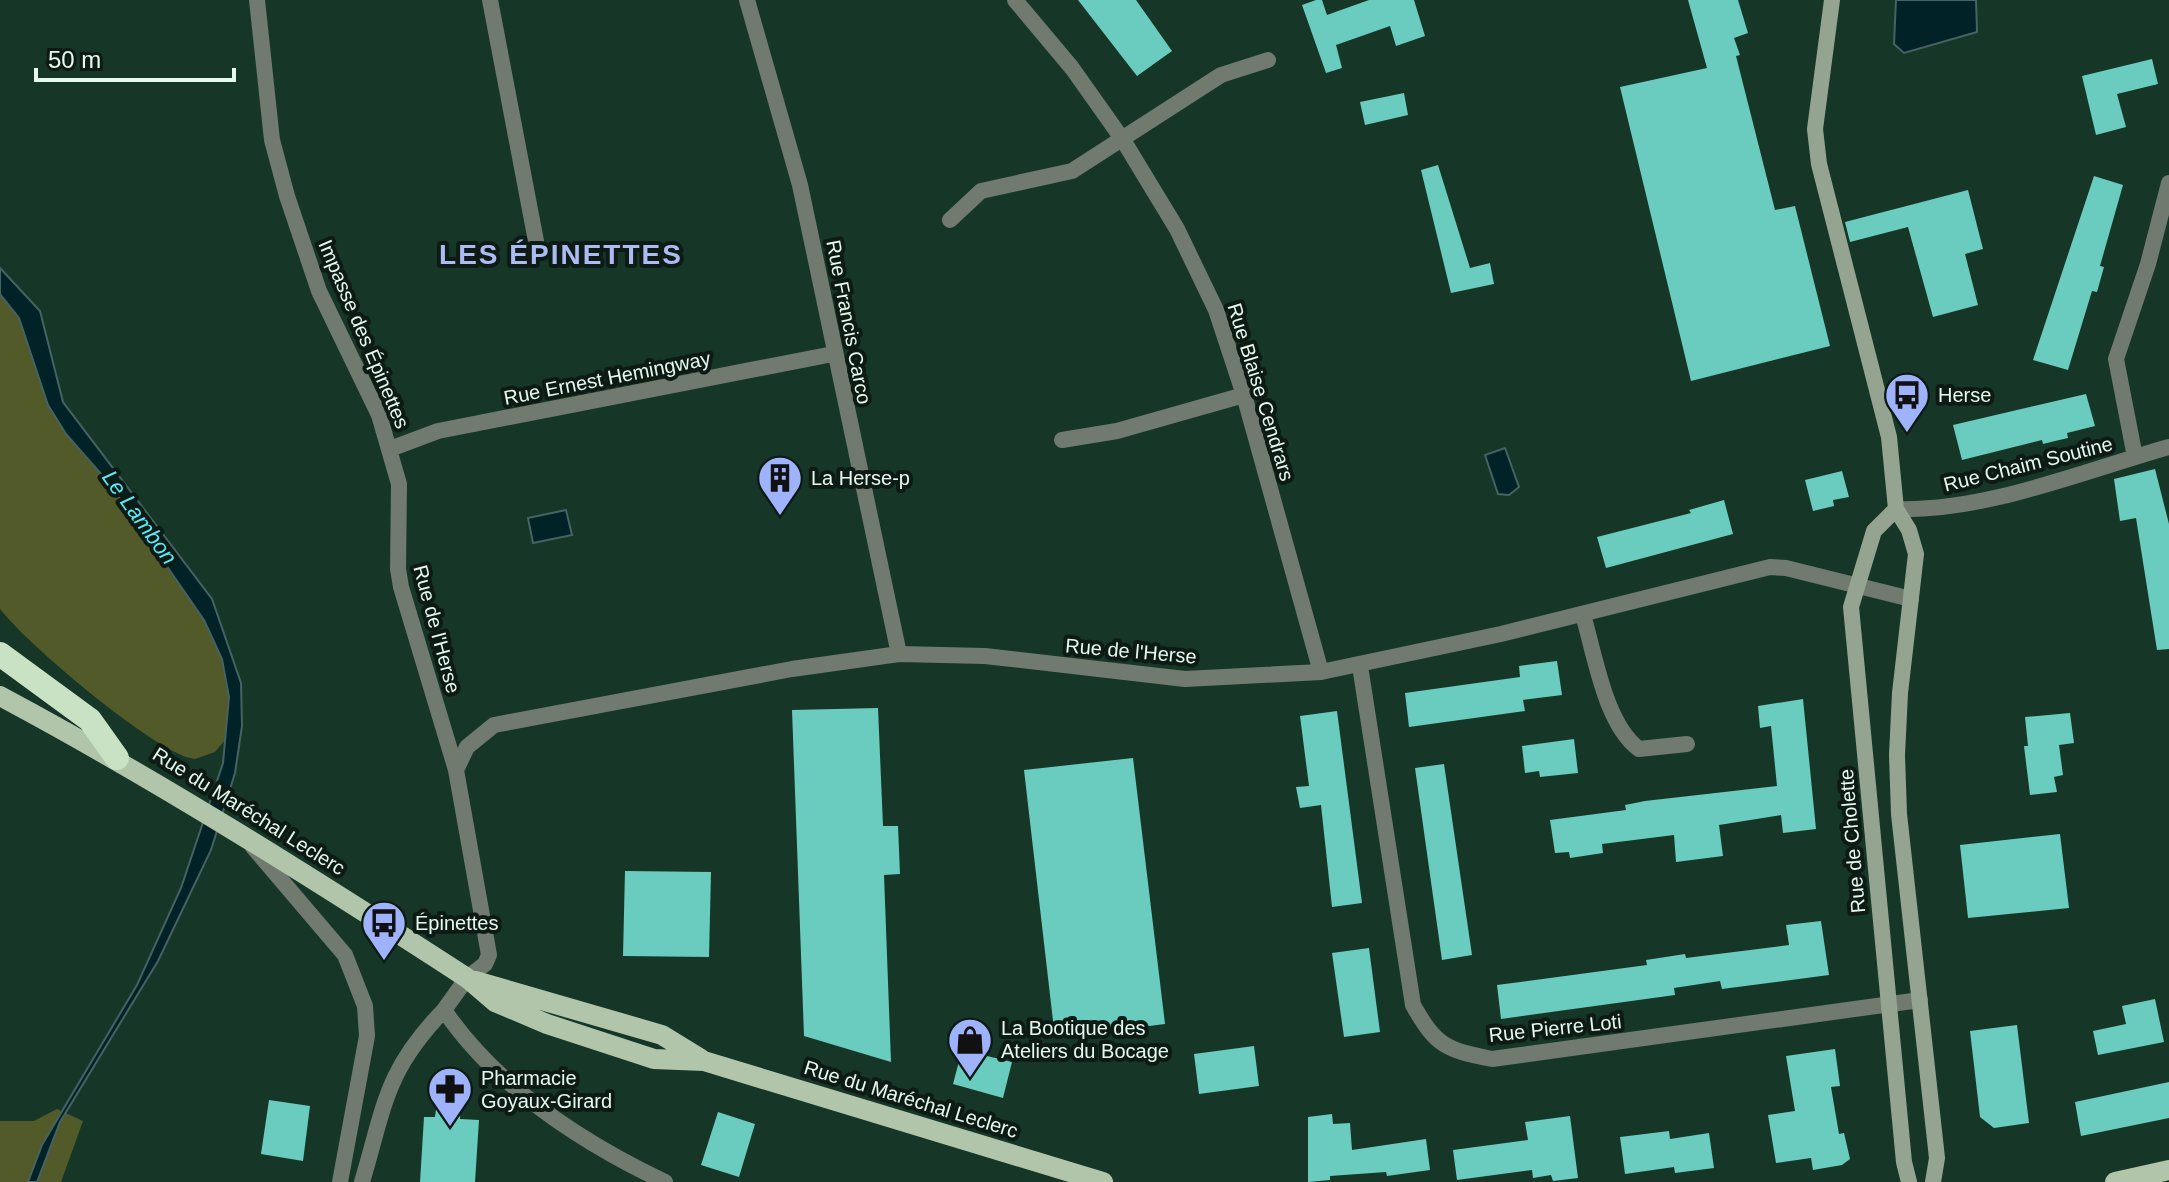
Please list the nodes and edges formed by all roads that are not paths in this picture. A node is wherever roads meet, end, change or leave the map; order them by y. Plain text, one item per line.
1 (257, 0) edge
2 (490, 0) edge
3 (747, 0) edge
4 (1015, 0) edge
5 (1832, 0) edge
6 (1268, 60) dead end
7 (1123, 140) junction
8 (2169, 183) edge
9 (950, 220) dead end
10 (536, 241) dead end
11 (833, 354) junction
12 (1244, 395) junction
13 (1062, 440) dead end
14 (2169, 447) edge
15 (390, 449) junction
16 (2135, 457) junction
17 (1896, 509) junction
18 (1855, 586) junction
19 (1911, 599) junction
20 (1583, 615) junction
21 (0, 654) edge
22 (899, 654) junction
23 (1360, 666) junction
24 (1321, 672) junction
25 (0, 696) edge
26 (1687, 744) dead end
27 (117, 758) junction
28 (456, 770) junction
29 (242, 834) junction
30 (467, 978) junction
31 (1920, 1000) junction
32 (1889, 1006) junction
33 (444, 1010) junction
34 (2169, 1170) edge
35 (340, 1182) edge
36 (362, 1182) edge
37 (665, 1182) edge
38 (1103, 1182) edge
39 (1909, 1182) edge
40 (1933, 1182) edge
41 (2115, 1182) edge

1 - 15 street, Impasse des Épinettes
2 - 10 street
3 - 11 street, Rue Francis Carco
4 - 7 street, Rue Blaise Cendrars
5 - 17 street
6 - 7 street
7 - 9 street
7 - 12 street, Rue Blaise Cendrars
8 - 16 street
11 - 15 street, Rue Ernest Hemingway
11 - 22 street, Rue Francis Carco
12 - 13 street
12 - 24 street, Rue Blaise Cendrars
14 - 16 street, Rue Chaim Soutine
15 - 28 street, Rue de l'Herse
16 - 17 street, Rue Chaim Soutine
17 - 18 street, Rue de Cholette
17 - 19 street
18 - 19 street, Rue de l'Herse
18 - 20 street, Rue de l'Herse
18 - 32 street, Rue de Cholette
19 - 31 street
20 - 23 street, Rue de l'Herse
20 - 26 street
21 - 27 highway
22 - 24 street, Rue de l'Herse
22 - 28 street, Rue de l'Herse
23 - 24 street, Rue de l'Herse
23 - 32 street, Rue Pierre Loti
25 - 27 main road, Rue du Maréchal Leclerc
27 - 29 main road, Rue du Maréchal Leclerc
28 - 30 street, Rue de l'Herse
29 - 30 main road, Rue du Maréchal Leclerc
29 - 35 street
30 - 33 street
30 - 38 main road, Rue du Maréchal Leclerc
31 - 32 street, Rue Pierre Loti
31 - 40 street
32 - 39 street, Rue de Cholette
33 - 36 street
33 - 37 street
34 - 41 main road

